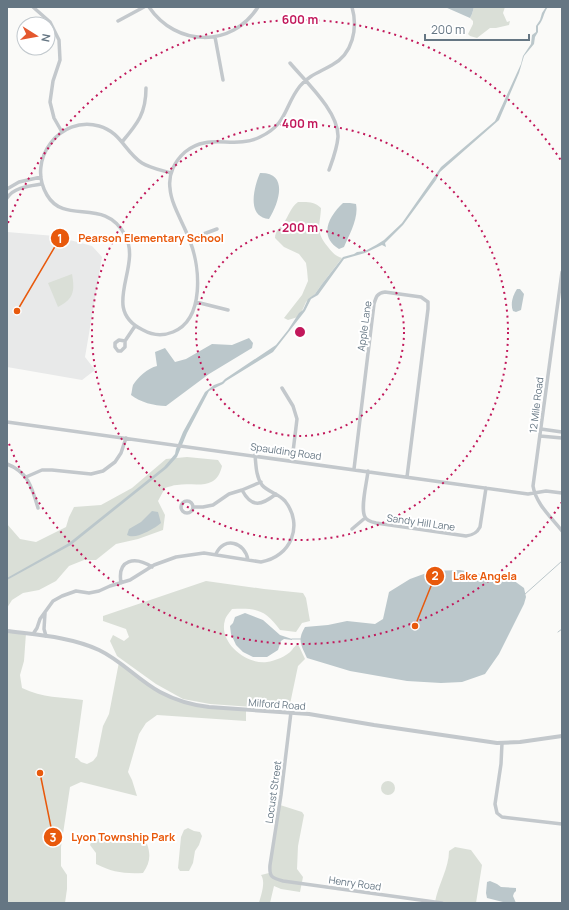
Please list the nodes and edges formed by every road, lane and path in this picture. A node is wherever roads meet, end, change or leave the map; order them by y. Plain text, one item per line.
1 (33, 7) edge
2 (144, 7) edge
3 (149, 7) edge
4 (258, 7) edge
5 (352, 7) edge
6 (118, 21) dead end
7 (215, 37) junction
8 (290, 63) dead end
9 (223, 80) dead end
10 (304, 80) junction
11 (146, 88) dead end
12 (62, 132) junction
13 (122, 142) junction
14 (329, 170) dead end
15 (171, 174) junction
16 (41, 178) junction
17 (19, 182) junction
18 (42, 184) junction
19 (21, 188) junction
20 (7, 190) edge
21 (8, 196) edge
22 (217, 229) dead end
23 (190, 239) junction
24 (562, 272) edge
25 (196, 302) junction
26 (228, 310) dead end
27 (135, 326) junction
28 (125, 341) dead end
29 (282, 388) dead end
30 (7, 422) edge
31 (541, 429) junction
32 (562, 432) edge
33 (540, 436) junction
34 (126, 438) junction
35 (562, 438) edge
36 (255, 455) junction
37 (292, 460) junction
38 (7, 464) edge
39 (354, 469) junction
40 (368, 471) junction
41 (26, 477) junction
42 (407, 477) junction
43 (261, 482) junction
44 (486, 488) junction
45 (242, 490) junction
46 (562, 493) edge
47 (276, 494) junction
48 (535, 494) junction
49 (193, 507) dead end
50 (38, 508) dead end
51 (365, 518) junction
52 (352, 529) dead end
53 (562, 531) edge
54 (216, 554) junction
55 (248, 560) junction
56 (152, 567) junction
57 (121, 583) junction
58 (45, 612) junction
59 (7, 631) edge
60 (33, 634) junction
61 (46, 636) junction
62 (291, 712) junction
63 (562, 736) edge
64 (502, 743) junction
65 (562, 824) edge
66 (269, 873) joint
67 (442, 903) edge

1 - 12 street
2 - 6 street
3 - 7 street
4 - 7 street
5 - 10 street
7 - 9 street
8 - 10 street
10 - 14 street
10 - 15 street
11 - 13 street
12 - 13 street
12 - 16 street
13 - 15 street
15 - 23 street
16 - 17 street
16 - 18 street
17 - 19 street
17 - 20 street
18 - 19 street
18 - 27 street
19 - 21 street
22 - 23 street
23 - 25 street
24 - 31 street, 12 Mile Road
25 - 26 street
25 - 27 street
27 - 28 street
29 - 37 street
30 - 34 street, Spaulding Road
31 - 32 street
31 - 33 street, 12 Mile Road
33 - 35 street
33 - 48 street, 12 Mile Road
34 - 36 street, Spaulding Road
34 - 41 street
36 - 37 street, Spaulding Road
36 - 43 street
37 - 39 street, Spaulding Road
38 - 41 street
39 - 40 street, Spaulding Road
39 - 42 street, Apple Lane
40 - 42 street, Spaulding Road
40 - 51 street
41 - 50 street
42 - 44 street, Spaulding Road
43 - 45 street
43 - 47 street
44 - 48 street, Spaulding Road
44 - 51 street, Sandy Hill Lane
45 - 47 street
45 - 49 street
46 - 48 street, Spaulding Road
47 - 55 street
48 - 53 street
51 - 52 street
54 - 55 street
54 - 55 street
54 - 56 street
56 - 57 street
56 - 57 street
57 - 58 street
58 - 60 street
58 - 61 street
59 - 60 street, Milford Road
60 - 61 street, Milford Road
61 - 62 street, Milford Road
62 - 64 street, Milford Road
62 - 66 street, Locust Street
63 - 64 street, Milford Road
64 - 65 street
66 - 67 street, Henry Road

